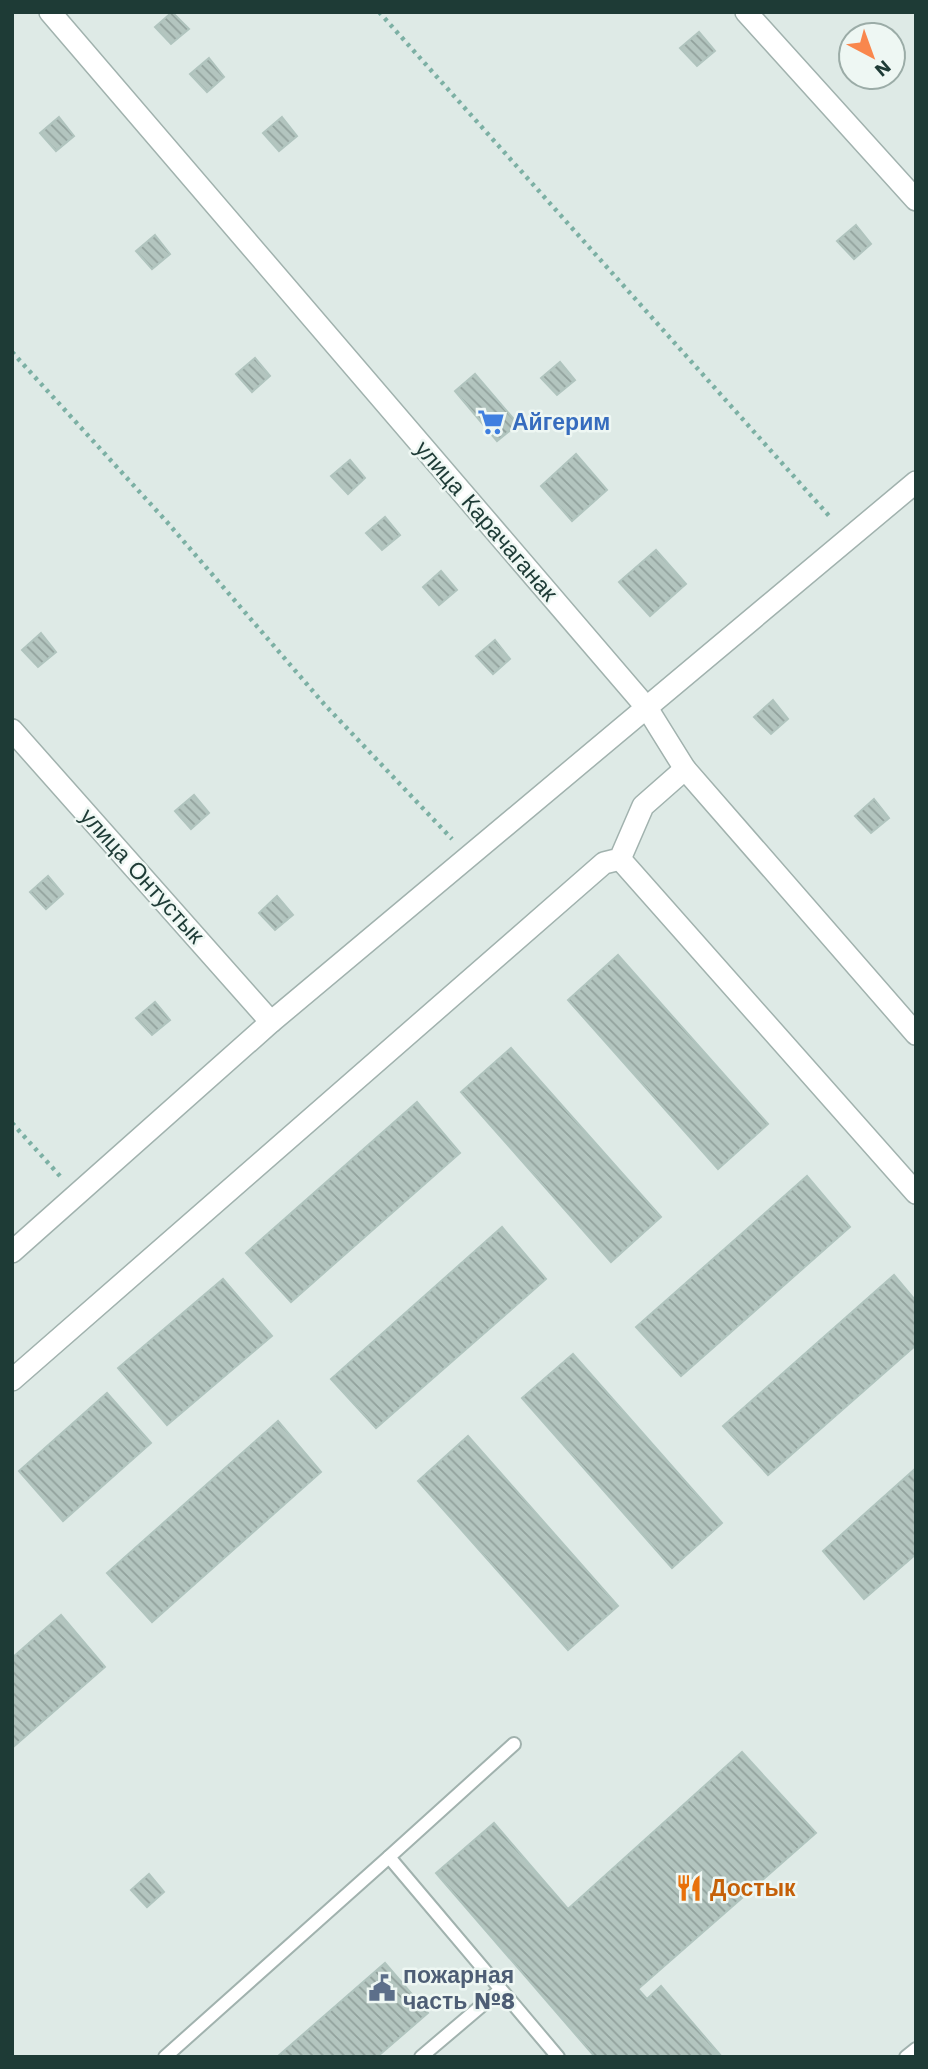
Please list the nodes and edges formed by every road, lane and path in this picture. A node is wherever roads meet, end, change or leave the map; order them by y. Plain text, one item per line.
1 (50, 12) edge
2 (379, 12) edge
3 (746, 12) edge
4 (916, 200) edge
5 (12, 352) edge
6 (916, 482) edge
7 (850, 539) junction
8 (647, 708) junction
9 (12, 730) edge
10 (685, 769) junction
11 (469, 857) junction
12 (620, 859) junction
13 (271, 1022) junction
14 (916, 1034) edge
15 (12, 1123) edge
16 (916, 1193) edge
17 (78, 1194) junction
18 (12, 1252) edge
19 (12, 1380) edge
20 (514, 1744) dead end
21 (389, 1857) junction
22 (500, 1990) junction
23 (916, 2049) edge
24 (164, 2057) edge
25 (421, 2057) edge
26 (558, 2057) edge
27 (906, 2057) edge

1 - 8 street, улица Карачаганак
2 - 7 path
3 - 4 street
5 - 11 path
6 - 7 street
7 - 8 street
8 - 10 street, улица Карачаганак
8 - 11 street
9 - 13 street, улица Онтустык
10 - 12 street
10 - 14 street, улица Карачаганак
11 - 13 street
12 - 16 street
12 - 19 street
13 - 17 street
15 - 17 path
17 - 18 street
20 - 21 lane
21 - 22 lane
21 - 24 lane
22 - 25 lane
22 - 26 lane
23 - 27 lane

